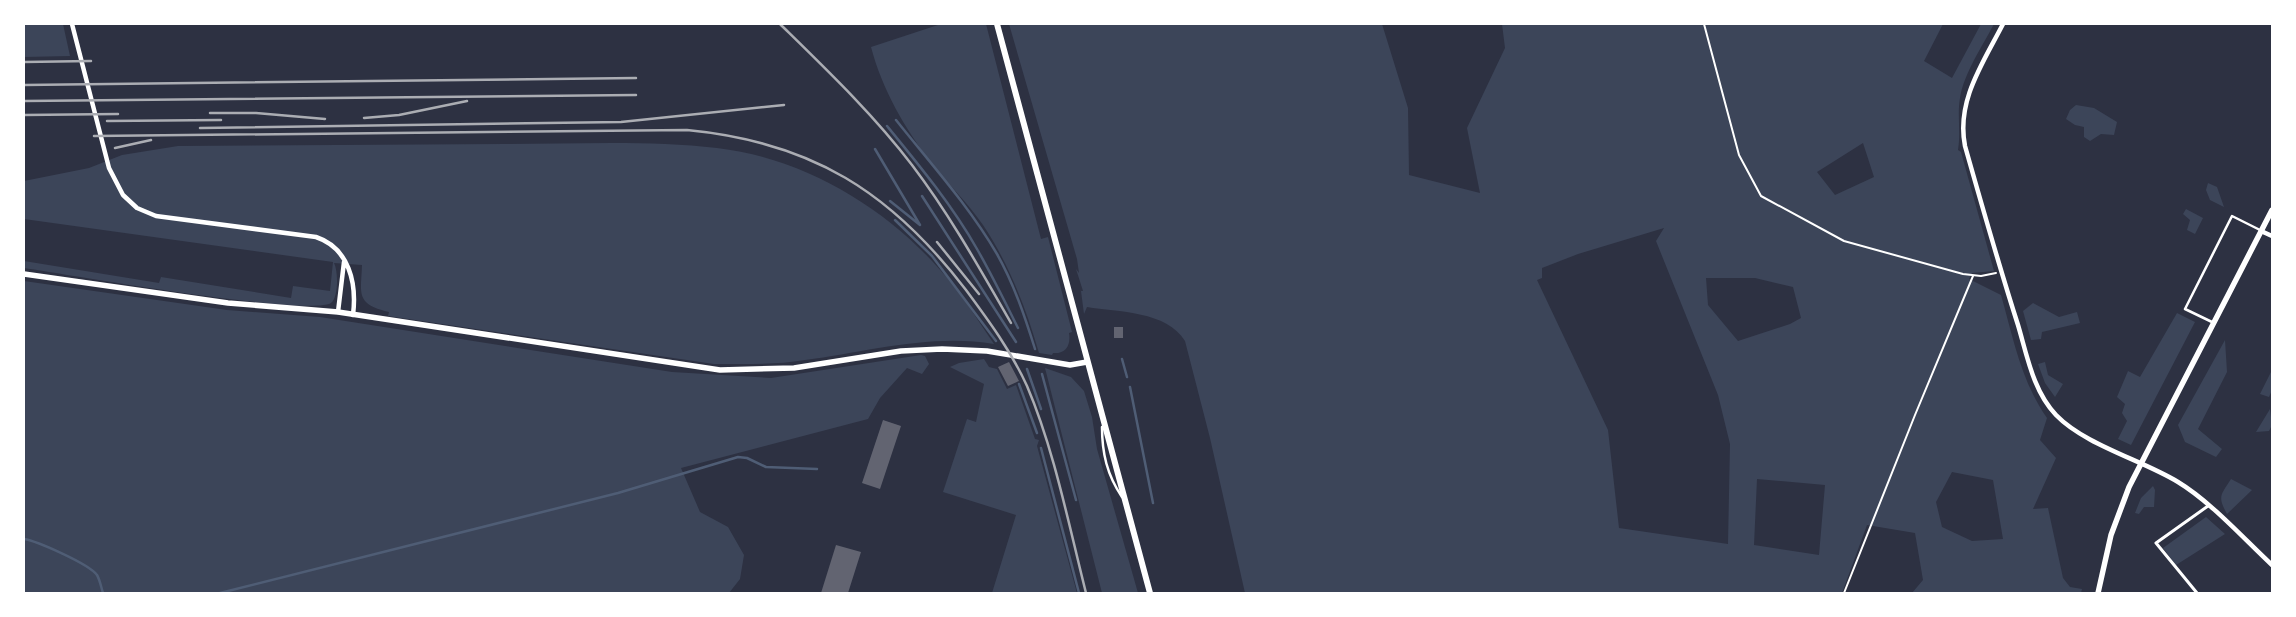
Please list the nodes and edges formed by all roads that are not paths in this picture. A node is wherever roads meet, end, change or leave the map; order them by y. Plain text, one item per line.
1 (72, 24) edge
2 (997, 24) edge
3 (2003, 24) edge
4 (2272, 210) edge
5 (2261, 230) junction
6 (2272, 236) edge
7 (344, 260) junction
8 (24, 274) edge
9 (338, 312) junction
10 (353, 315) junction
11 (2213, 323) junction
12 (1087, 362) junction
13 (2141, 464) junction
14 (2208, 506) junction
15 (2272, 564) edge
16 (1150, 593) edge
17 (2098, 593) edge
18 (2197, 593) edge

1 - 7 street
2 - 12 main road
3 - 13 street
4 - 5 street
5 - 6 street
5 - 11 street
5 - 11 lane
7 - 9 street
7 - 10 street
8 - 9 street
9 - 10 street
10 - 12 street
11 - 13 street
12 - 16 main road
13 - 14 street
13 - 17 street
14 - 15 street
14 - 18 street

